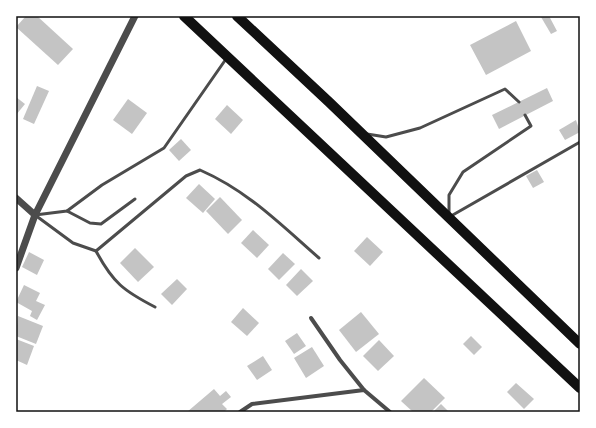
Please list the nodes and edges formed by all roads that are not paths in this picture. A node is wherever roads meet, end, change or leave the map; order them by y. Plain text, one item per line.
1 (135, 16) edge
2 (184, 16) edge
3 (237, 16) edge
4 (228, 56) junction
5 (519, 102) dead end
6 (526, 115) dead end
7 (362, 134) junction
8 (580, 142) edge
9 (16, 198) edge
10 (135, 199) dead end
11 (68, 210) junction
12 (35, 215) junction
13 (449, 217) junction
14 (96, 251) junction
15 (319, 258) dead end
16 (16, 268) edge
17 (155, 307) dead end
18 (311, 318) dead end
19 (580, 344) edge
20 (580, 388) edge
21 (364, 390) junction
22 (240, 412) edge
23 (390, 412) edge

1 - 12 street
2 - 4 highway
3 - 7 highway
4 - 11 lane
4 - 20 highway
5 - 7 lane
6 - 13 lane
7 - 13 highway
8 - 13 lane
9 - 12 street
10 - 11 lane
11 - 12 lane
12 - 14 lane
12 - 16 street
13 - 19 highway
14 - 15 lane
14 - 17 lane
18 - 21 street
21 - 22 street
21 - 23 street

